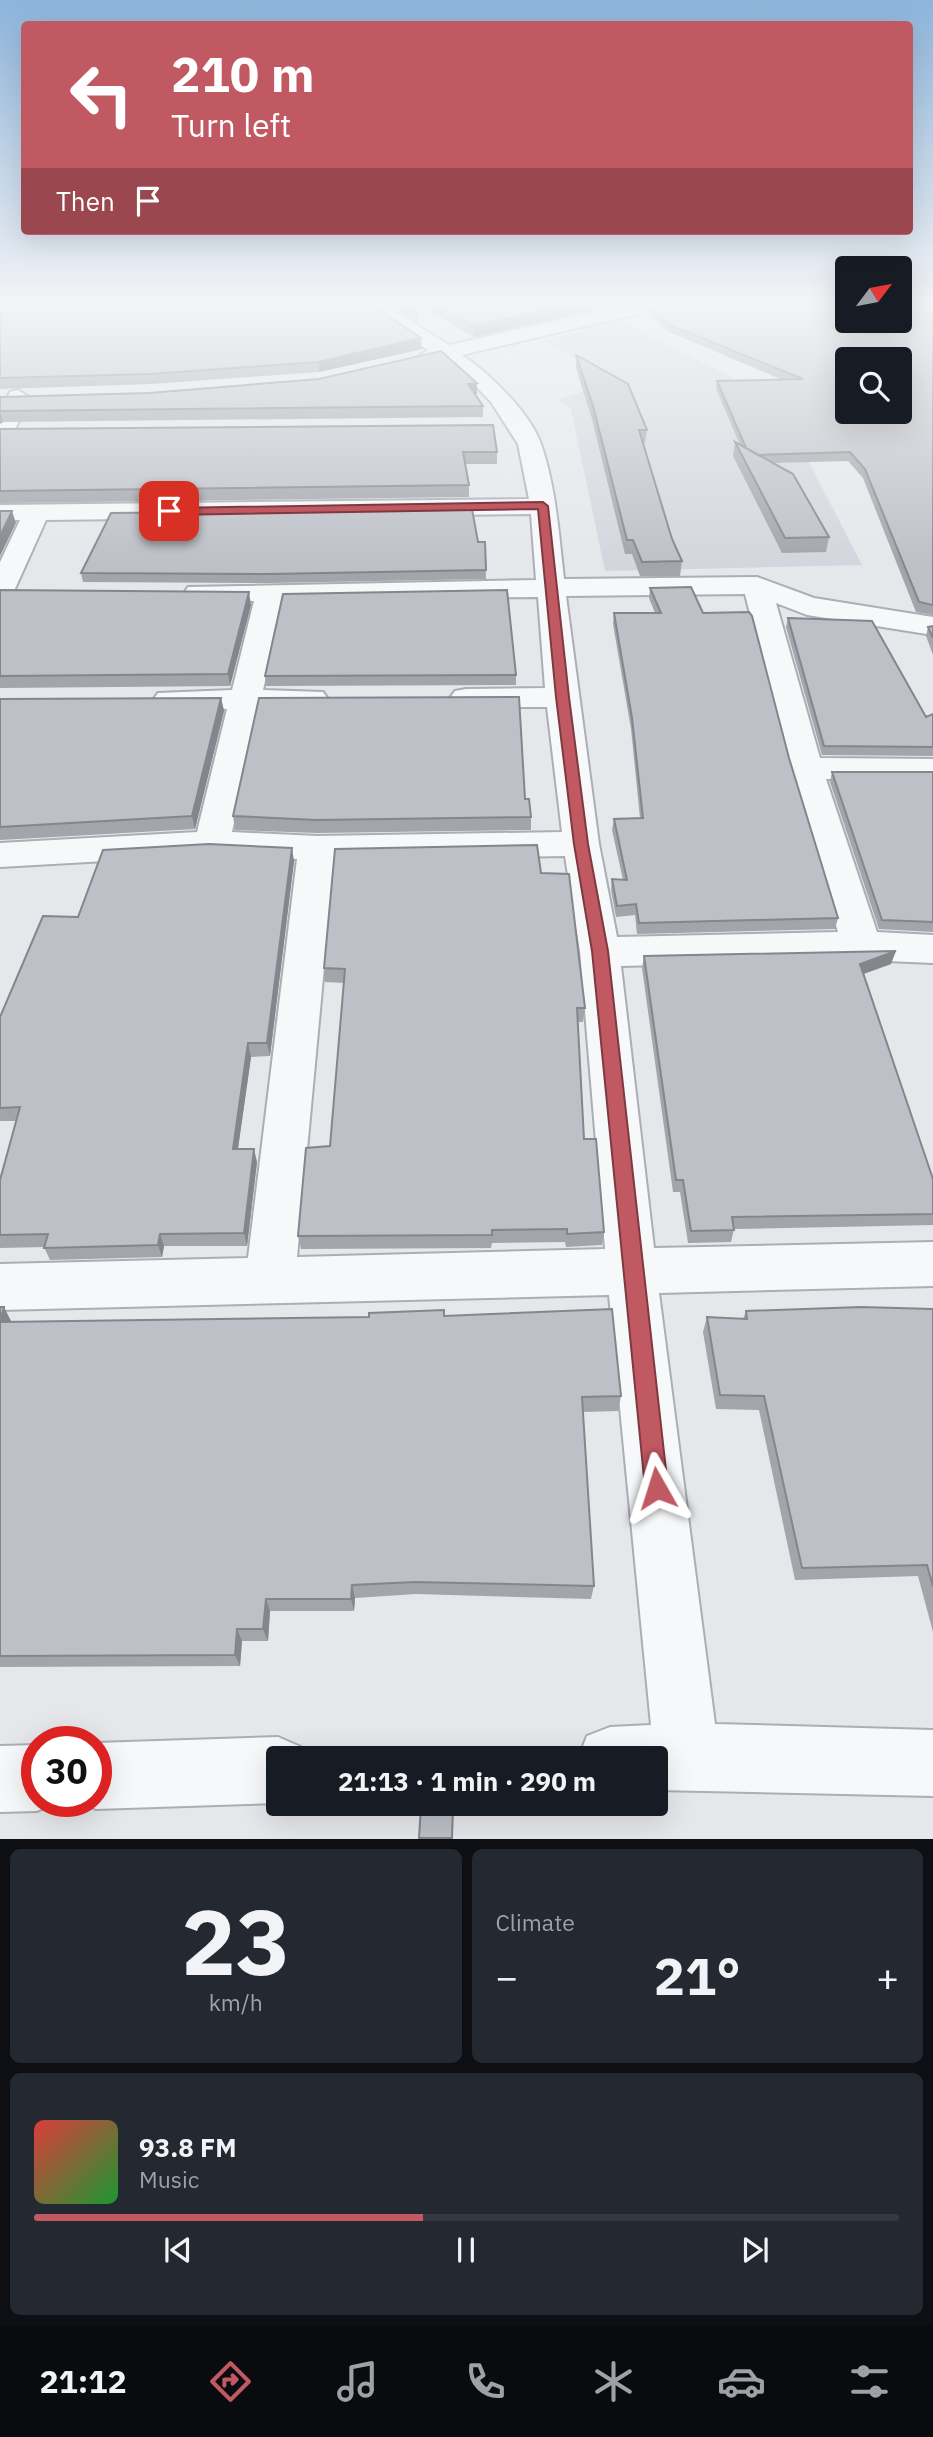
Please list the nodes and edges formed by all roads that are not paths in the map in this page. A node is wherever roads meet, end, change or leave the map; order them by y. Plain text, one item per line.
1 (488, 391) edge
2 (45, 397) edge
3 (9, 398) edge
4 (30, 432) edge
5 (1, 435) edge
6 (543, 506) junction
7 (0, 513) edge
8 (36, 513) junction
9 (757, 585) junction
10 (550, 588) junction
11 (9, 592) edge
12 (175, 593) edge
13 (270, 594) junction
14 (933, 626) edge
15 (562, 697) junction
16 (439, 698) edge
17 (342, 699) edge
18 (137, 700) edge
19 (246, 700) junction
20 (806, 768) junction
21 (933, 769) edge
22 (212, 843) junction
23 (581, 844) junction
24 (317, 848) junction
25 (2, 861) edge
26 (862, 946) junction
27 (933, 949) edge
28 (600, 951) junction
29 (933, 1264) edge
30 (632, 1273) junction
31 (270, 1280) junction
32 (0, 1287) edge
33 (687, 1756) junction
34 (668, 1757) edge
35 (933, 1763) edge
36 (266, 1770) edge
37 (112, 1775) edge
38 (21, 1778) edge
39 (0, 1779) edge

1 - 6 street
2 - 3 street
3 - 5 street
4 - 5 street
6 - 8 street
6 - 10 street
7 - 8 street
8 - 11 street
9 - 10 street
9 - 14 street
9 - 20 street
10 - 13 street
10 - 15 street
12 - 13 street
13 - 19 street
15 - 16 street
15 - 23 street
17 - 19 street
18 - 19 street
19 - 22 street
20 - 21 street
20 - 26 street
22 - 24 street
22 - 25 street
23 - 24 street
23 - 28 street
24 - 31 street
26 - 27 street
26 - 28 street
28 - 30 street
29 - 30 street
30 - 31 street
30 - 33 street
31 - 32 street
33 - 34 street
33 - 35 street
36 - 37 street
38 - 39 street

